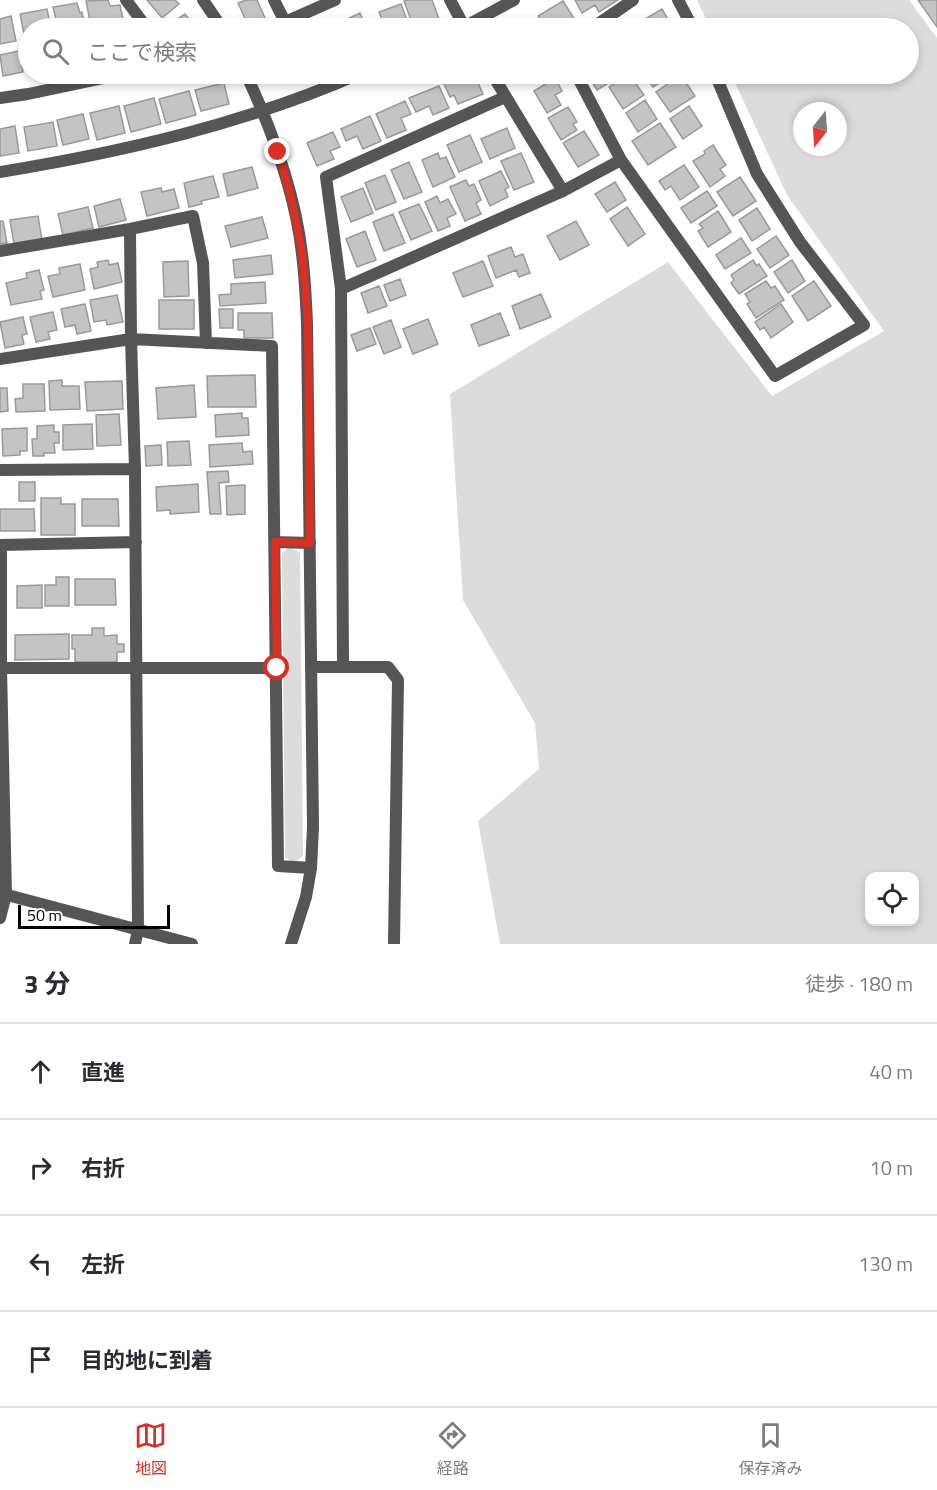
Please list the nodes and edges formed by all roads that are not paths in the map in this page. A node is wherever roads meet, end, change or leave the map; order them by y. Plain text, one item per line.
1 (126, 0) edge
2 (203, 0) edge
3 (274, 0) edge
4 (335, 0) edge
5 (450, 0) edge
6 (514, 0) edge
7 (633, 0) edge
8 (678, 0) edge
9 (140, 18) edge
10 (215, 18) edge
11 (283, 18) edge
12 (294, 18) edge
13 (459, 18) edge
14 (482, 18) edge
15 (607, 18) edge
16 (688, 18) edge
17 (75, 84) edge
18 (250, 84) edge
19 (333, 84) edge
20 (498, 84) edge
21 (581, 84) edge
22 (719, 84) edge
23 (506, 97) junction
24 (0, 98) edge
25 (262, 111) junction
26 (621, 160) junction
27 (0, 172) edge
28 (563, 191) junction
29 (130, 229) junction
30 (0, 251) edge
31 (341, 289) junction
32 (131, 339) junction
33 (206, 343) junction
34 (0, 359) edge
35 (135, 469) junction
36 (0, 470) edge
37 (136, 542) junction
38 (275, 542) junction
39 (310, 543) junction
40 (343, 666) junction
41 (311, 667) junction
42 (1, 668) edge
43 (277, 668) junction
44 (137, 669) junction
45 (311, 868) junction
46 (3, 894) edge
47 (0, 918) edge
48 (138, 930) junction
49 (135, 944) edge
50 (192, 944) edge
51 (291, 944) edge
52 (394, 944) edge

1 - 9 street
2 - 10 street
3 - 11 street
4 - 12 street
5 - 13 street
6 - 14 street
7 - 15 street
8 - 16 street
17 - 24 street
18 - 25 street
19 - 25 street
20 - 23 street
21 - 26 street
22 - 26 street
23 - 28 street
23 - 31 street
25 - 27 street
25 - 39 street
26 - 28 street
28 - 31 street
29 - 30 street
29 - 32 street
29 - 33 street
31 - 40 street
32 - 33 street
32 - 34 street
32 - 35 street
33 - 38 street
35 - 36 street
35 - 37 street
37 - 42 street
37 - 44 street
38 - 39 street
38 - 43 street
39 - 41 street
40 - 41 street
40 - 52 street
41 - 45 street
42 - 44 street
42 - 46 street
43 - 44 street
43 - 45 street
44 - 48 street
45 - 51 street
46 - 47 street
46 - 48 street
48 - 49 street
48 - 50 street

